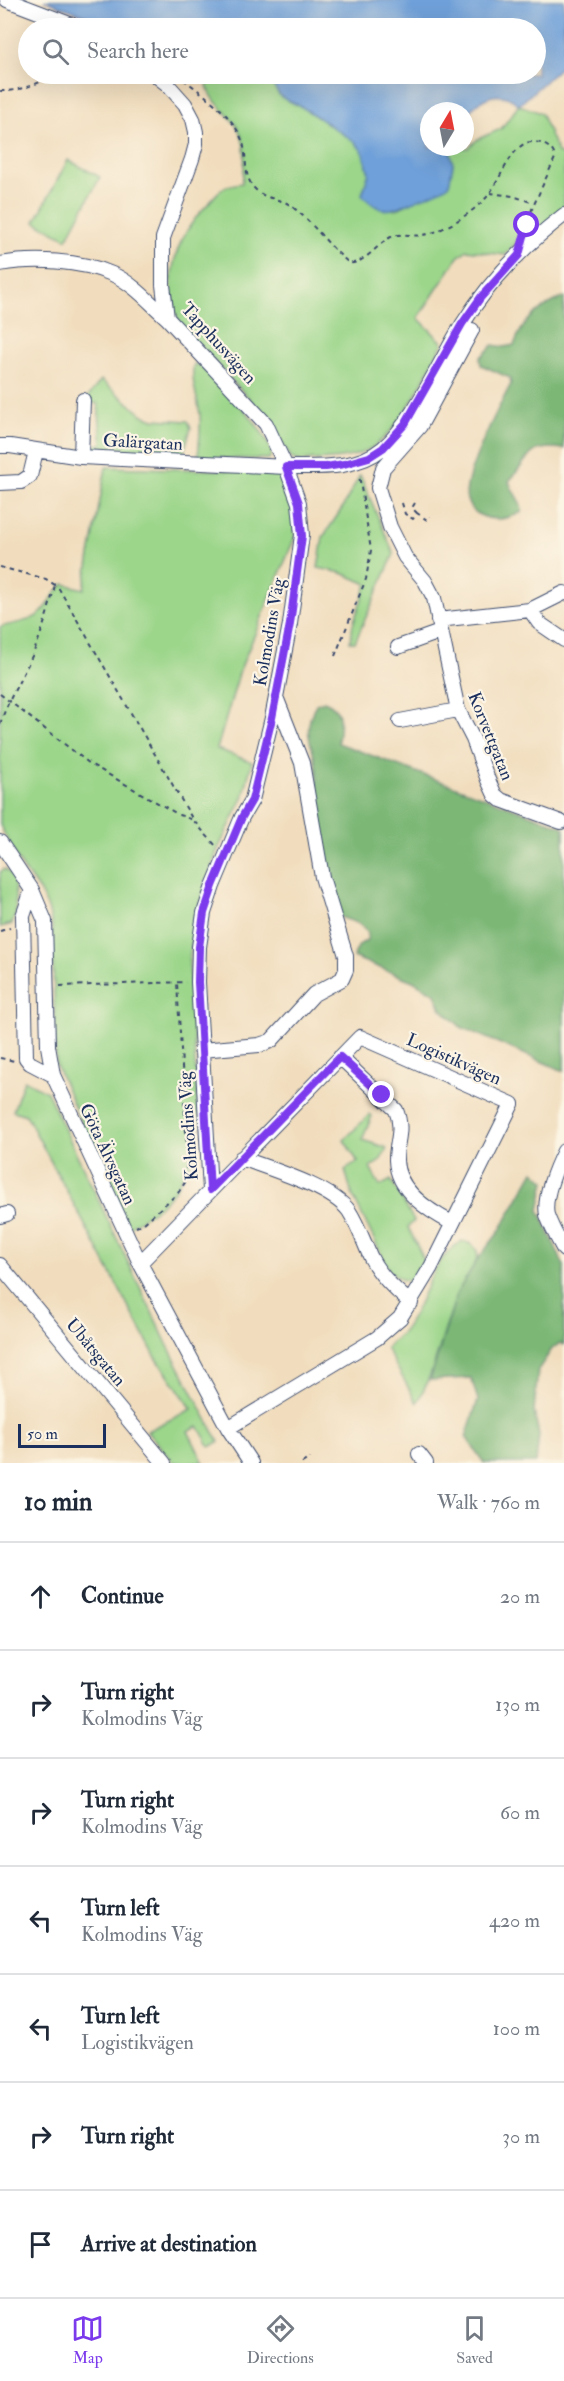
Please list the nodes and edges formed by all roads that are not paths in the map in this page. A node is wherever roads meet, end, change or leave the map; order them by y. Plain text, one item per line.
1 (7, 0) edge
2 (54, 18) edge
3 (164, 84) edge
4 (564, 215) edge
5 (0, 264) edge
6 (167, 318) junction
7 (472, 330) dead end
8 (83, 400) dead end
9 (0, 446) edge
10 (36, 451) junction
11 (81, 457) junction
12 (286, 467) junction
13 (0, 483) edge
14 (564, 593) edge
15 (530, 610) junction
16 (439, 626) junction
17 (564, 640) edge
18 (398, 647) dead end
19 (276, 697) junction
20 (458, 710) junction
21 (400, 721) dead end
22 (561, 822) dead end
23 (0, 842) edge
24 (32, 890) junction
25 (201, 1050) junction
26 (340, 1057) junction
27 (53, 1075) junction
28 (564, 1151) edge
29 (241, 1158) junction
30 (210, 1190) junction
31 (452, 1223) junction
32 (564, 1250) edge
33 (140, 1263) junction
34 (0, 1265) edge
35 (411, 1303) junction
36 (228, 1428) junction
37 (164, 1463) edge
38 (251, 1463) edge

1 - 2 street
3 - 6 street, Tapphusvägen
4 - 12 street
5 - 6 street
6 - 12 street, Tapphusvägen
7 - 16 street, Korvettgatan
8 - 11 street
9 - 10 street, Galärgatan
10 - 11 street, Galärgatan
10 - 13 street
11 - 12 street, Galärgatan
12 - 19 street, Kolmodins Väg
14 - 15 street
15 - 16 street
15 - 17 street
16 - 18 street
16 - 20 street, Korvettgatan
19 - 25 street, Kolmodins Väg
19 - 25 street
20 - 21 street
20 - 22 street, Korvettgatan
23 - 24 street, Göta Älvsgatan
24 - 27 street, Göta Älvsgatan
24 - 27 street
25 - 30 street, Kolmodins Väg
26 - 29 street, Logistikvägen
26 - 31 street
26 - 31 street, Logistikvägen
27 - 33 street, Göta Älvsgatan
28 - 32 street
29 - 30 street, Logistikvägen
29 - 35 street
30 - 33 street, Logistikvägen
31 - 35 street, Logistikvägen
33 - 36 street, Göta Älvsgatan
34 - 37 street, Ubåtsgatan
35 - 36 street, Logistikvägen
36 - 38 street, Göta Älvsgatan

